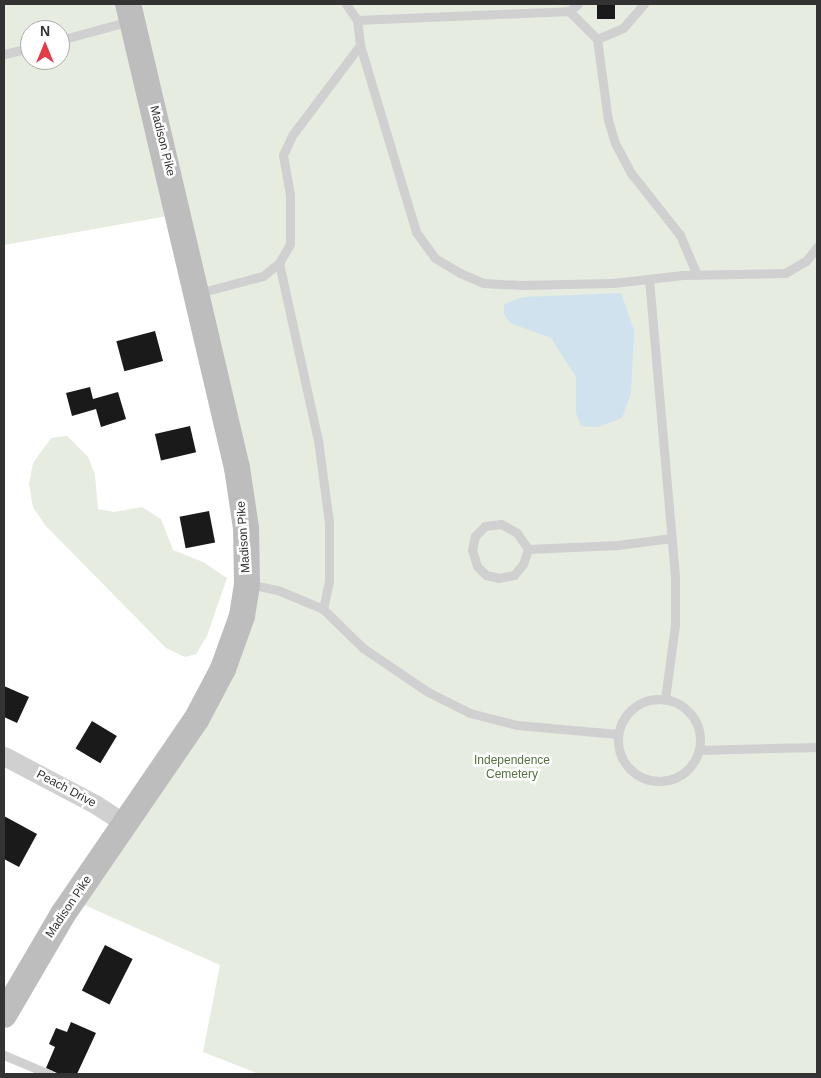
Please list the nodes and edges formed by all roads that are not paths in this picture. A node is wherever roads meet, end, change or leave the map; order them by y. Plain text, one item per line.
1 (346, 4) edge
2 (578, 4) edge
3 (644, 4) edge
4 (569, 11) junction
5 (130, 12) edge
6 (357, 20) junction
7 (70, 36) edge
8 (597, 39) junction
9 (360, 45) junction
10 (20, 50) edge
11 (4, 54) edge
12 (817, 247) edge
13 (279, 263) junction
14 (697, 275) junction
15 (650, 279) junction
16 (199, 293) junction
17 (672, 538) junction
18 (528, 549) junction
19 (247, 583) junction
20 (323, 609) junction
21 (665, 699) junction
22 (618, 734) junction
23 (817, 747) edge
24 (699, 750) junction
25 (4, 756) edge
26 (126, 824) junction
27 (4, 1015) edge
28 (4, 1055) edge
29 (49, 1074) edge

1 - 6 lane
2 - 4 lane
3 - 8 lane
4 - 6 lane
4 - 8 lane
5 - 7 lane
5 - 16 main road, Madison Pike
6 - 9 lane
8 - 14 lane
9 - 13 lane
9 - 15 lane
10 - 11 lane
12 - 14 lane
13 - 16 lane
13 - 20 lane
14 - 15 lane
15 - 17 lane
16 - 19 main road, Madison Pike
17 - 18 lane
17 - 21 lane
18 - 18 lane
19 - 20 lane
19 - 26 main road, Madison Pike
20 - 22 lane
21 - 22 lane
21 - 24 lane
22 - 24 lane
23 - 24 lane
25 - 26 street, Peach Drive
26 - 27 main road, Madison Pike
28 - 29 lane

